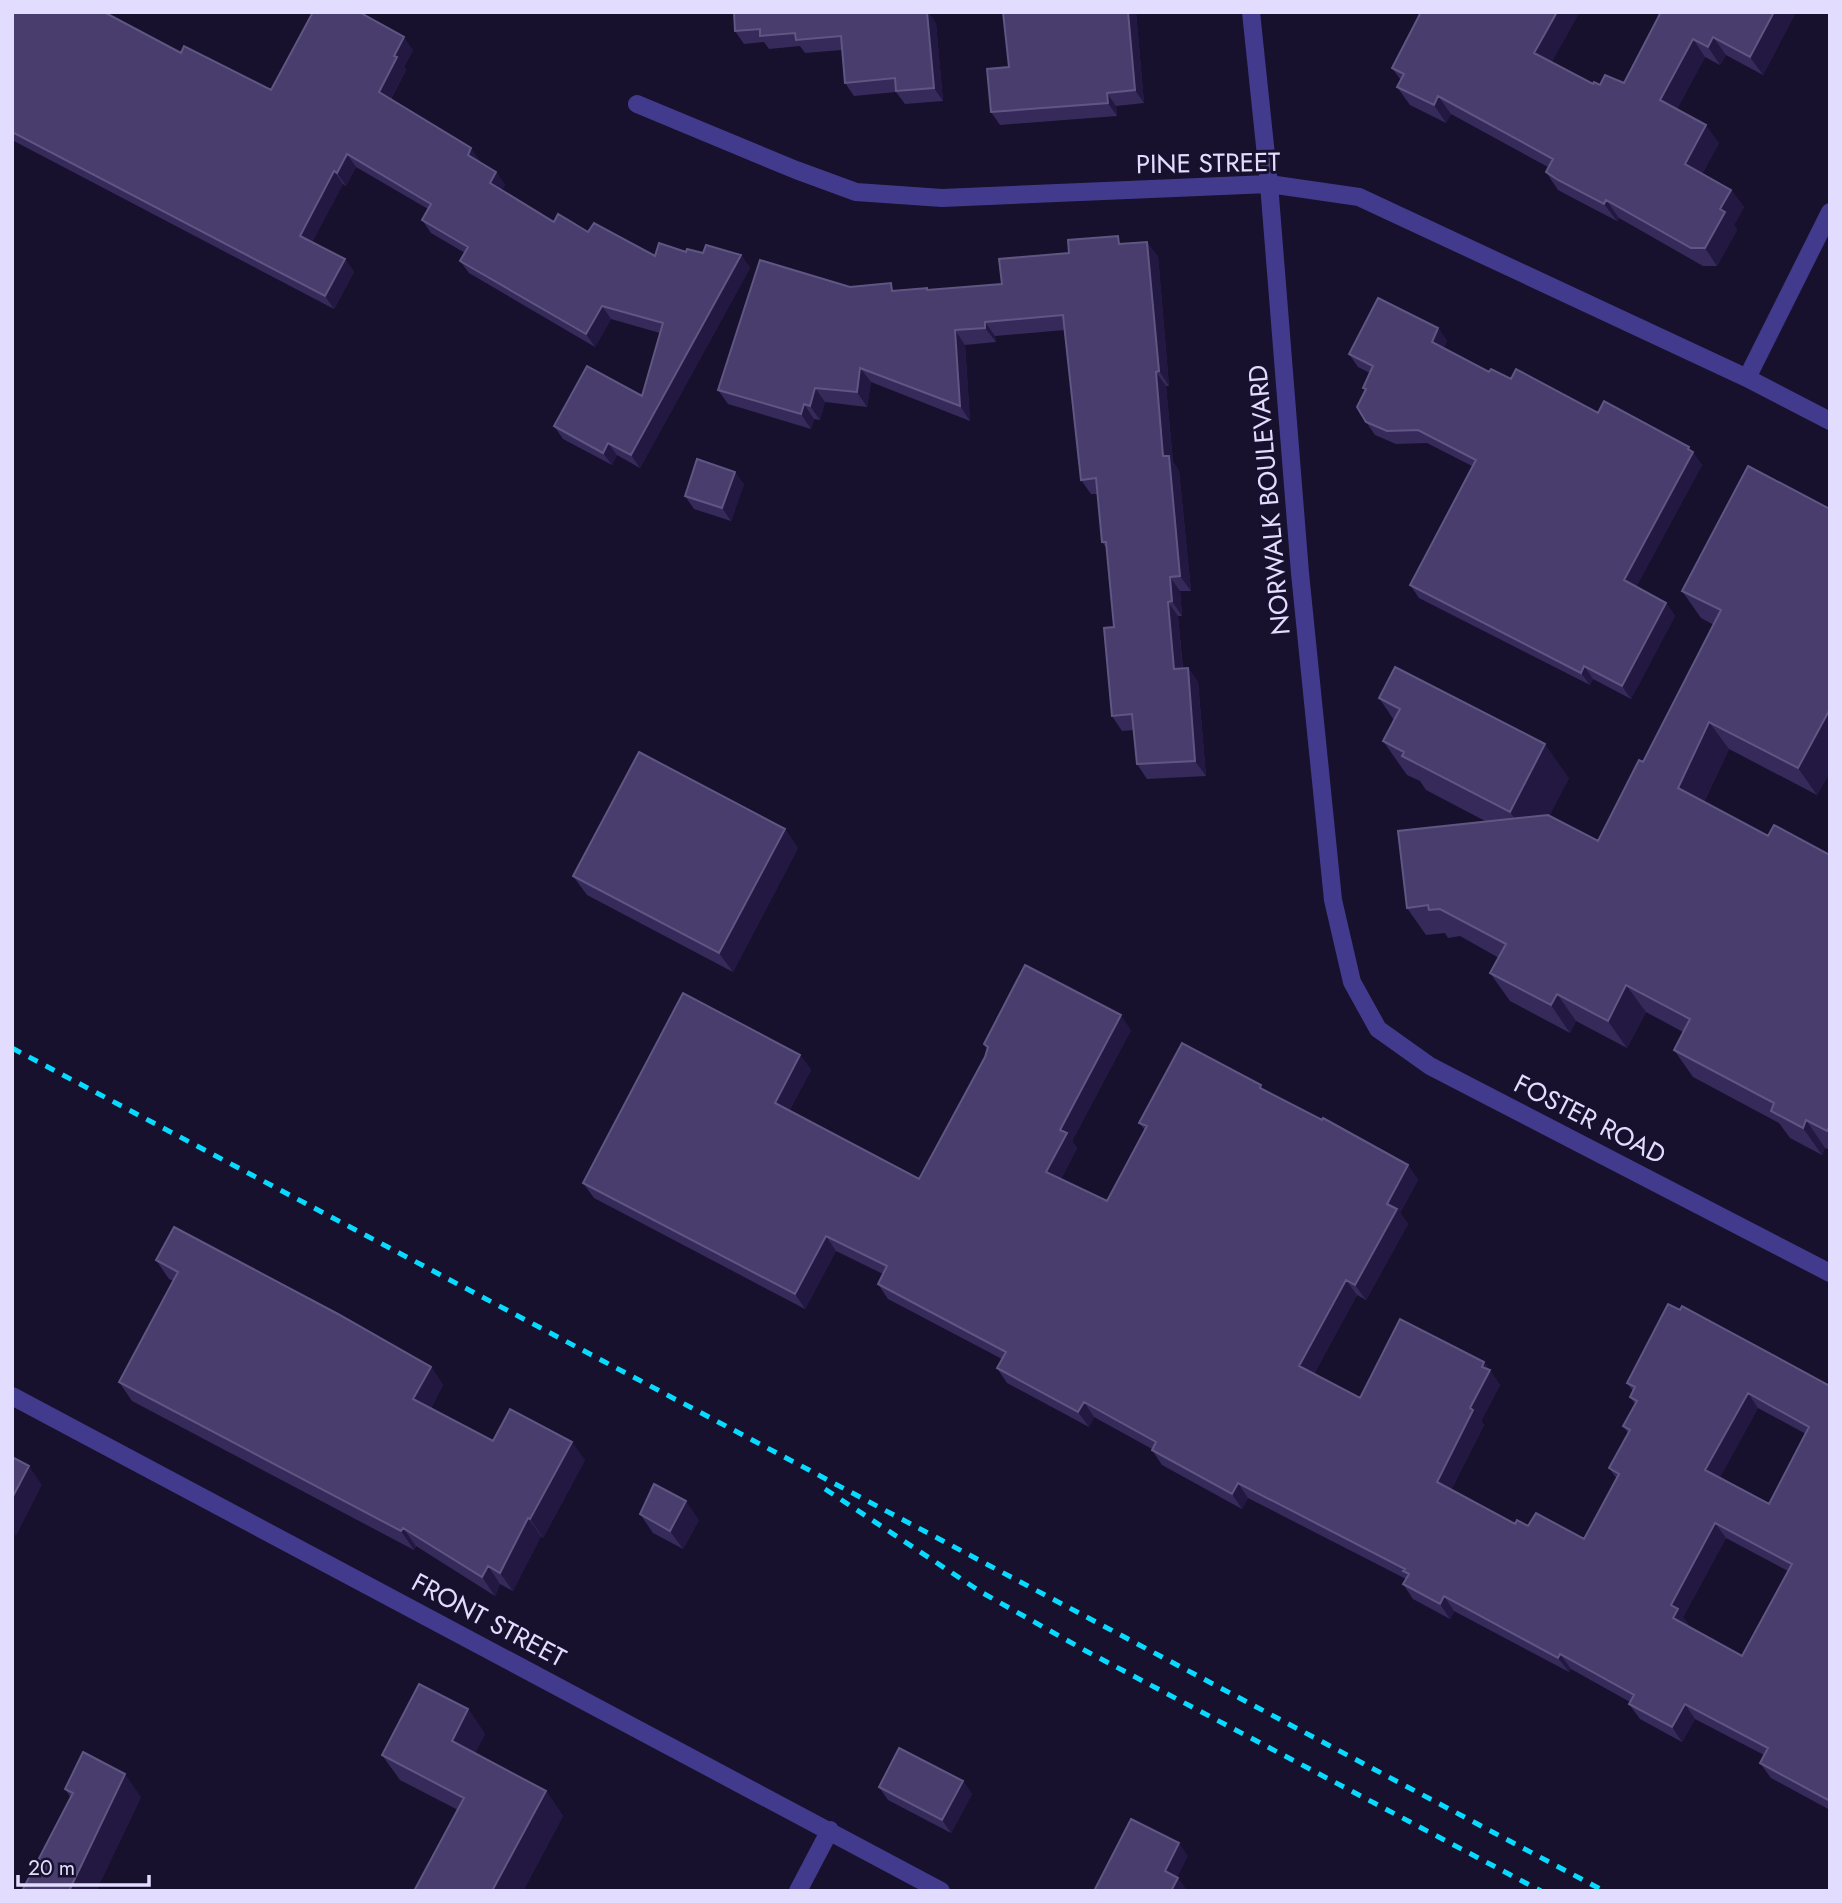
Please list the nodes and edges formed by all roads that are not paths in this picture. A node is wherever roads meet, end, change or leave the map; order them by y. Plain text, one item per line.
1 (1251, 12) edge
2 (637, 104) dead end
3 (1269, 184) junction
4 (1830, 212) edge
5 (1747, 378) junction
6 (1830, 421) edge
7 (1352, 982) joint
8 (1830, 1273) edge
9 (12, 1396) edge
10 (830, 1830) junction
11 (798, 1891) edge
12 (941, 1891) edge

1 - 3 street, NORWALK BOULEVARD
2 - 3 street, PINE STREET
3 - 5 street, PINE STREET
3 - 7 street, NORWALK BOULEVARD
4 - 5 street
5 - 6 street, PINE STREET
7 - 8 street, FOSTER ROAD
9 - 10 street, FRONT STREET
10 - 11 street
10 - 12 street, FRONT STREET

